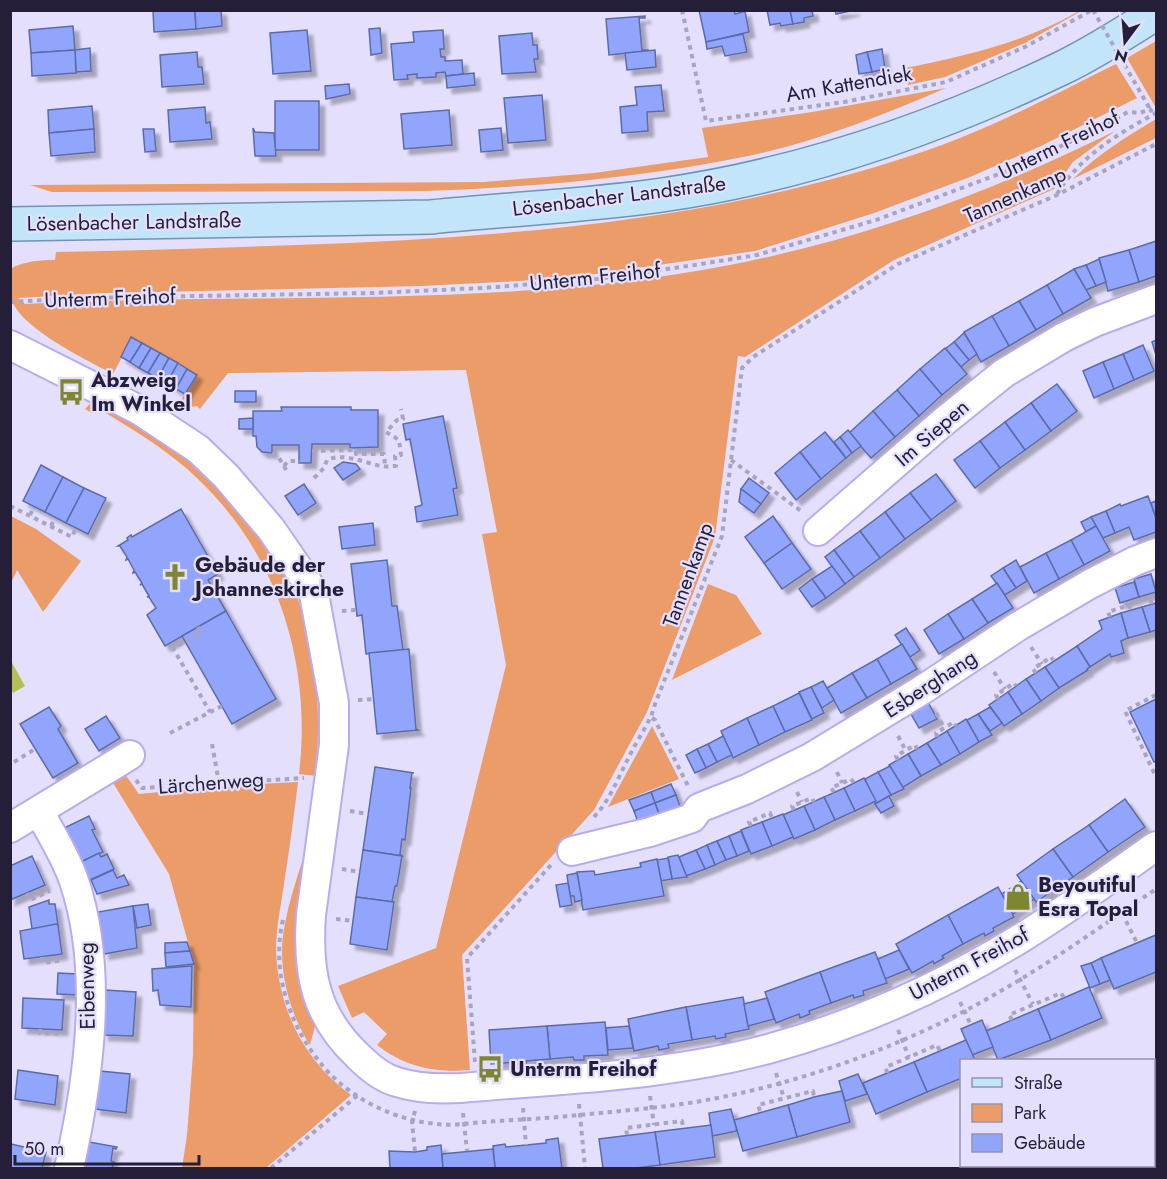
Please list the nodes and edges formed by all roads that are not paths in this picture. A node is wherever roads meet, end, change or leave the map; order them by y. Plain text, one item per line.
1 (1156, 14) edge
2 (10, 224) edge
3 (1156, 299) edge
4 (12, 342) edge
5 (818, 531) road end
6 (1156, 553) edge
7 (126, 757) road end
8 (39, 811) junction
9 (10, 828) edge
10 (1156, 846) edge
11 (564, 855) road end
12 (69, 1168) edge

1 - 2 main road, Lösenbacher Landstraße
3 - 5 street, Im Siepen
4 - 10 street, Unterm Freihof
6 - 11 street, Esberghang
7 - 8 street
8 - 9 street
8 - 12 street, Eibenweg

